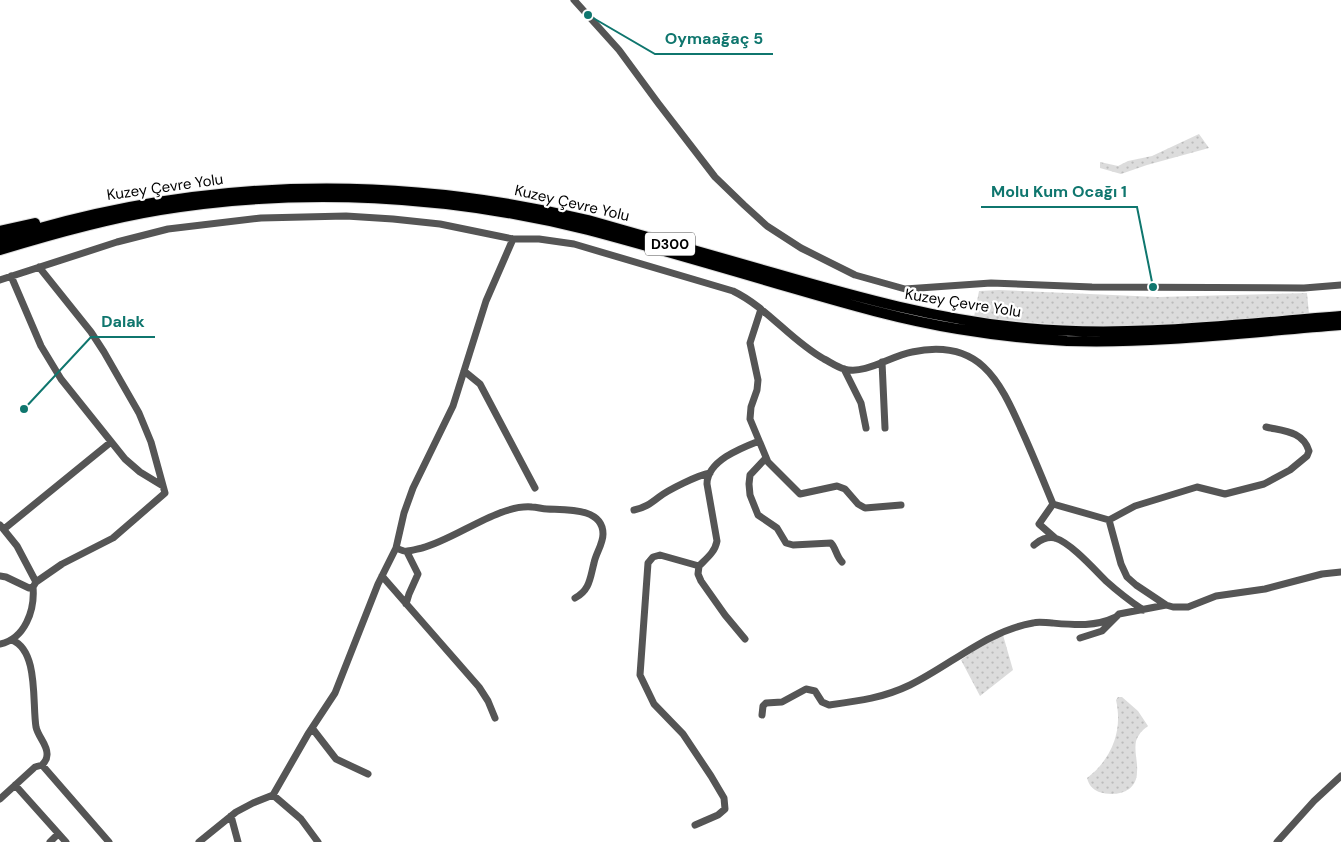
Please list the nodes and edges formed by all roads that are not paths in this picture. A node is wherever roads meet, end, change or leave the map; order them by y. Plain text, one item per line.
1 (574, 0) edge
2 (156, 202) junction
3 (93, 224) junction
4 (0, 231) edge
5 (512, 239) junction
6 (0, 240) edge
7 (0, 250) edge
8 (0, 256) edge
9 (39, 267) junction
10 (11, 276) junction
11 (0, 280) edge
12 (1341, 285) edge
13 (761, 309) junction
14 (1341, 316) edge
15 (1341, 325) edge
16 (882, 362) junction
17 (844, 369) junction
18 (464, 371) junction
19 (1266, 427) dead end
20 (866, 428) dead end
21 (885, 428) dead end
22 (759, 441) junction
23 (110, 442) junction
24 (766, 458) junction
25 (710, 473) junction
26 (163, 486) junction
27 (535, 488) dead end
28 (1053, 504) junction
29 (901, 505) dead end
30 (634, 510) dead end
31 (1109, 520) junction
32 (2, 527) edge
33 (1055, 538) junction
34 (1034, 545) dead end
35 (396, 548) junction
36 (406, 552) junction
37 (842, 562) dead end
38 (698, 566) junction
39 (1341, 572) edge
40 (0, 576) edge
41 (382, 576) junction
42 (34, 585) junction
43 (575, 598) dead end
44 (406, 604) junction
45 (1166, 605) junction
46 (1143, 610) junction
47 (1116, 616) junction
48 (1080, 638) dead end
49 (745, 639) dead end
50 (12, 640) junction
51 (0, 644) edge
52 (762, 715) dead end
53 (495, 718) dead end
54 (312, 728) junction
55 (42, 765) junction
56 (368, 774) dead end
57 (1341, 776) edge
58 (15, 785) junction
59 (273, 794) junction
60 (0, 799) edge
61 (231, 816) junction
62 (695, 825) dead end
63 (58, 834) junction
64 (50, 842) edge
65 (66, 842) edge
66 (109, 842) edge
67 (199, 842) edge
68 (238, 842) edge
69 (318, 842) edge
70 (1277, 842) edge

1 - 12 street
2 - 4 highway
2 - 6 highway, Kuzey Çevre Yolu / D300
2 - 14 highway, Kuzey Çevre Yolu / D300
3 - 7 highway, Kuzey Çevre Yolu / D300
3 - 8 highway
3 - 15 highway, Kuzey Çevre Yolu / D300
5 - 9 street
5 - 13 street
5 - 18 street
9 - 10 street
9 - 26 street
10 - 11 street
10 - 23 street
13 - 17 street
13 - 22 street
16 - 17 street
16 - 21 street
16 - 28 street
17 - 20 street
18 - 27 street
18 - 35 street
19 - 31 street
22 - 24 street
22 - 25 street
23 - 26 street
23 - 32 street
24 - 29 street
24 - 37 street
25 - 30 street
25 - 38 street
26 - 42 street
28 - 31 street
28 - 33 street
31 - 45 street
32 - 42 street
33 - 34 street
33 - 46 street
35 - 36 street
35 - 41 street
36 - 43 street
36 - 44 street
38 - 49 street
38 - 62 street
39 - 45 street
40 - 42 street
41 - 44 street
41 - 54 street
42 - 50 street
44 - 53 street
45 - 46 street
46 - 47 street
47 - 48 street
47 - 52 street
50 - 51 street
50 - 55 street
54 - 56 street
54 - 59 street
55 - 58 street
55 - 66 street
57 - 70 street
58 - 60 street
58 - 63 street
59 - 61 street
59 - 69 street
61 - 67 street
61 - 68 street
63 - 64 street
63 - 65 street

